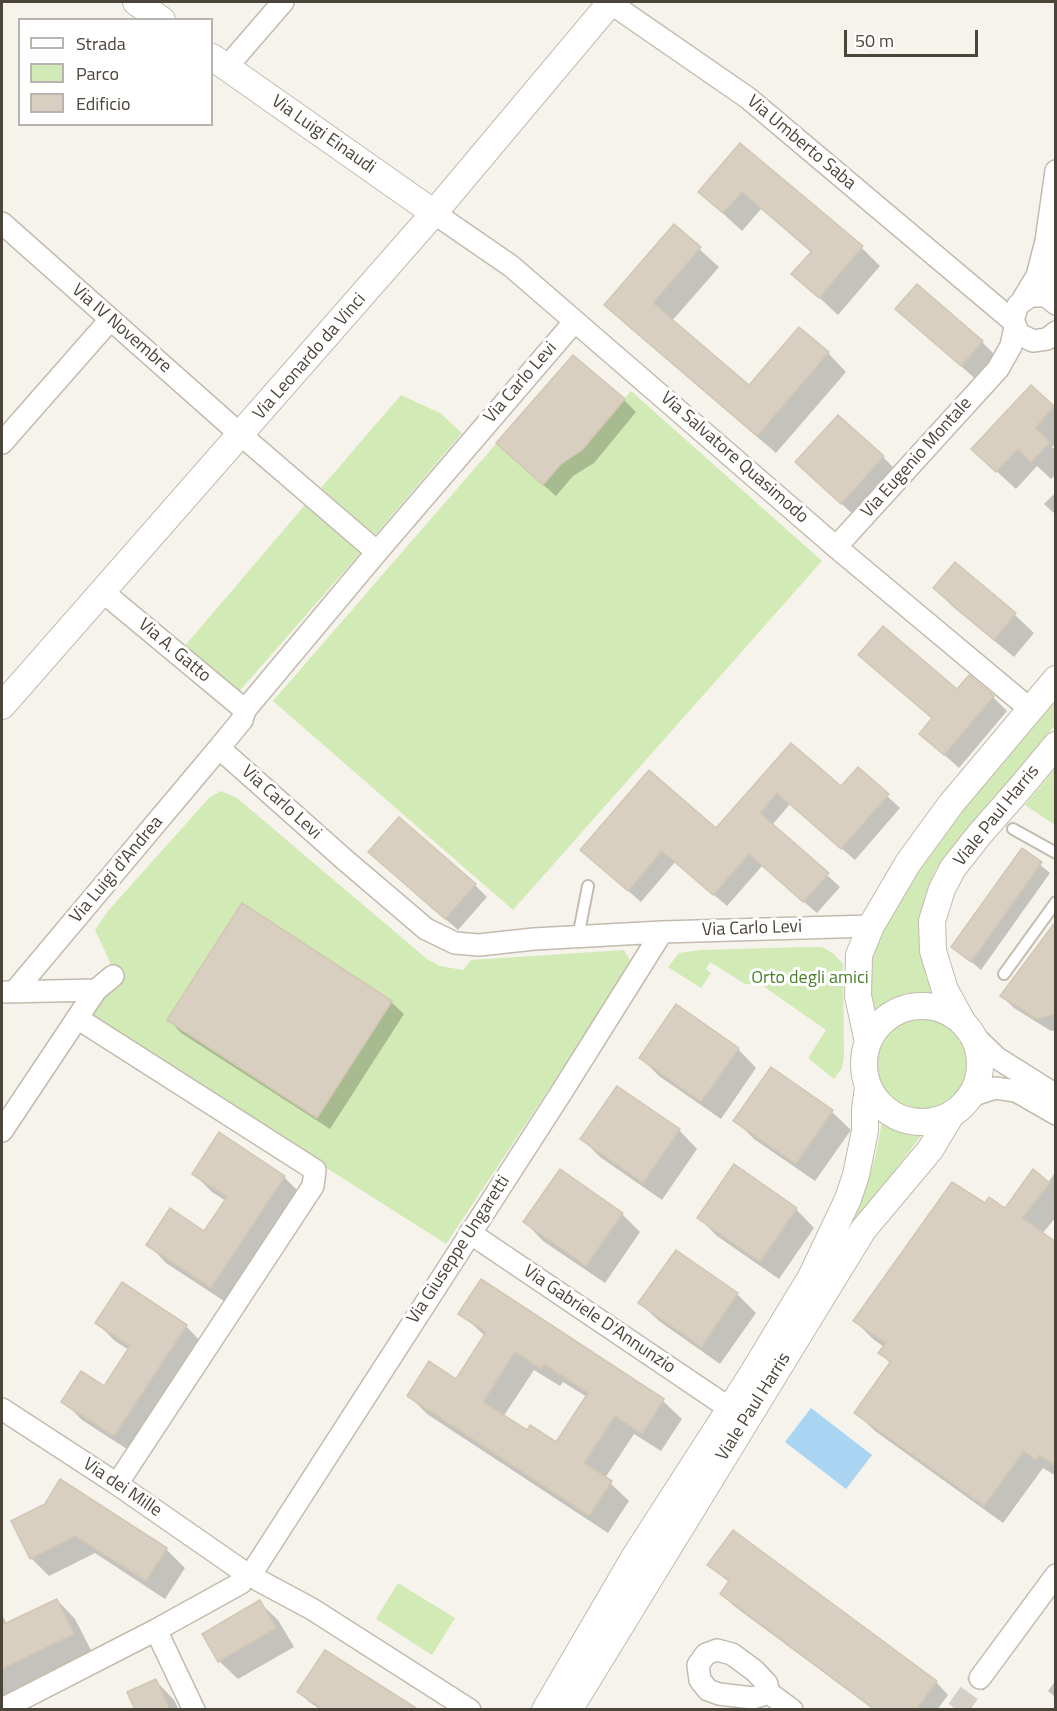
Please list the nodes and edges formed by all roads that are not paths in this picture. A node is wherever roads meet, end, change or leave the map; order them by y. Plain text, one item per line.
1 (136, 2) edge
2 (283, 2) edge
3 (610, 2) edge
4 (159, 18) edge
5 (219, 62) edge
6 (1056, 171) edge
7 (434, 213) junction
8 (2, 223) edge
9 (1046, 241) junction
10 (1056, 294) edge
11 (1056, 304) edge
12 (1018, 313) junction
13 (110, 320) junction
14 (575, 321) junction
15 (1042, 338) edge
16 (1056, 354) edge
17 (999, 369) junction
18 (241, 435) junction
19 (2, 443) edge
20 (836, 547) junction
21 (377, 552) junction
22 (103, 592) junction
23 (1056, 679) edge
24 (2, 706) edge
25 (1030, 709) junction
26 (245, 710) junction
27 (1056, 744) edge
28 (219, 748) junction
29 (1013, 829) dead end
30 (1056, 853) edge
31 (588, 886) dead end
32 (1056, 902) edge
33 (871, 926) junction
34 (662, 932) junction
35 (578, 937) junction
36 (1004, 974) dead end
37 (113, 976) dead end
38 (96, 990) junction
39 (8, 992) edge
40 (77, 1018) junction
41 (968, 1029) junction
42 (868, 1041) junction
43 (868, 1088) junction
44 (1056, 1095) edge
45 (971, 1096) junction
46 (1056, 1114) edge
47 (951, 1115) junction
48 (2, 1131) edge
49 (470, 1233) junction
50 (729, 1408) junction
51 (2, 1409) edge
52 (117, 1484) junction
53 (249, 1575) junction
54 (1056, 1575) edge
55 (156, 1630) junction
56 (980, 1678) tunnel mouth
57 (769, 1693) dead end
58 (2, 1709) edge
59 (194, 1710) edge
60 (470, 1710) edge
61 (545, 1710) edge
62 (569, 1710) edge
63 (792, 1710) edge

1 - 4 street
2 - 5 street
3 - 7 street, Via Leonardo da Vinci
3 - 12 street, Via Umberto Saba
5 - 7 street, Via Luigi Einaudi
6 - 9 street
7 - 14 street, Via Salvatore Quasimodo
7 - 18 street, Via Leonardo da Vinci
8 - 13 street, Via IV Novembre
9 - 10 street
9 - 12 street, Via Eugenio Montale
11 - 12 street, Via Umberto Saba
12 - 15 street
12 - 17 street, Via Eugenio Montale
13 - 18 street, Via IV Novembre
13 - 19 street
14 - 20 street, Via Salvatore Quasimodo
14 - 21 street, Via Carlo Levi
15 - 16 street
15 - 17 street, Via Eugenio Montale
17 - 20 street, Via Eugenio Montale
18 - 21 street, Via IV Novembre
18 - 22 street, Via Leonardo da Vinci
20 - 25 street, Via Salvatore Quasimodo
21 - 26 street, Via Carlo Levi
22 - 24 street, Via Leonardo da Vinci
22 - 26 street, Via A. Gatto
23 - 25 street
25 - 33 street
26 - 28 street, Via Carlo Levi
27 - 41 street, Viale Paul Harris
28 - 35 street, Via Carlo Levi
28 - 39 street, Via Luigi d'Andrea
29 - 30 lane
31 - 35 lane
32 - 36 lane
33 - 34 street, Via Carlo Levi
33 - 42 street
34 - 35 street, Via Carlo Levi
34 - 49 street, Via Giuseppe Ungaretti
37 - 38 street
38 - 39 street, Via Luigi d'Andrea
38 - 40 street
40 - 48 street
40 - 52 street
41 - 42 street
41 - 44 street
41 - 45 street, Viale Paul Harris
42 - 43 street, Viale Paul Harris
43 - 47 street, Viale Paul Harris
43 - 50 street, Viale Paul Harris
45 - 46 street
45 - 47 street, Viale Paul Harris
47 - 62 street, Viale Paul Harris
49 - 50 street, Via Gabriele D'Annunzio
49 - 53 street, Via Giuseppe Ungaretti
50 - 61 street, Viale Paul Harris
51 - 52 street, Via dei Mille
52 - 53 street, Via dei Mille
53 - 55 street
53 - 60 street, Via dei Mille
54 - 56 street
55 - 58 street
55 - 59 street
57 - 63 street

